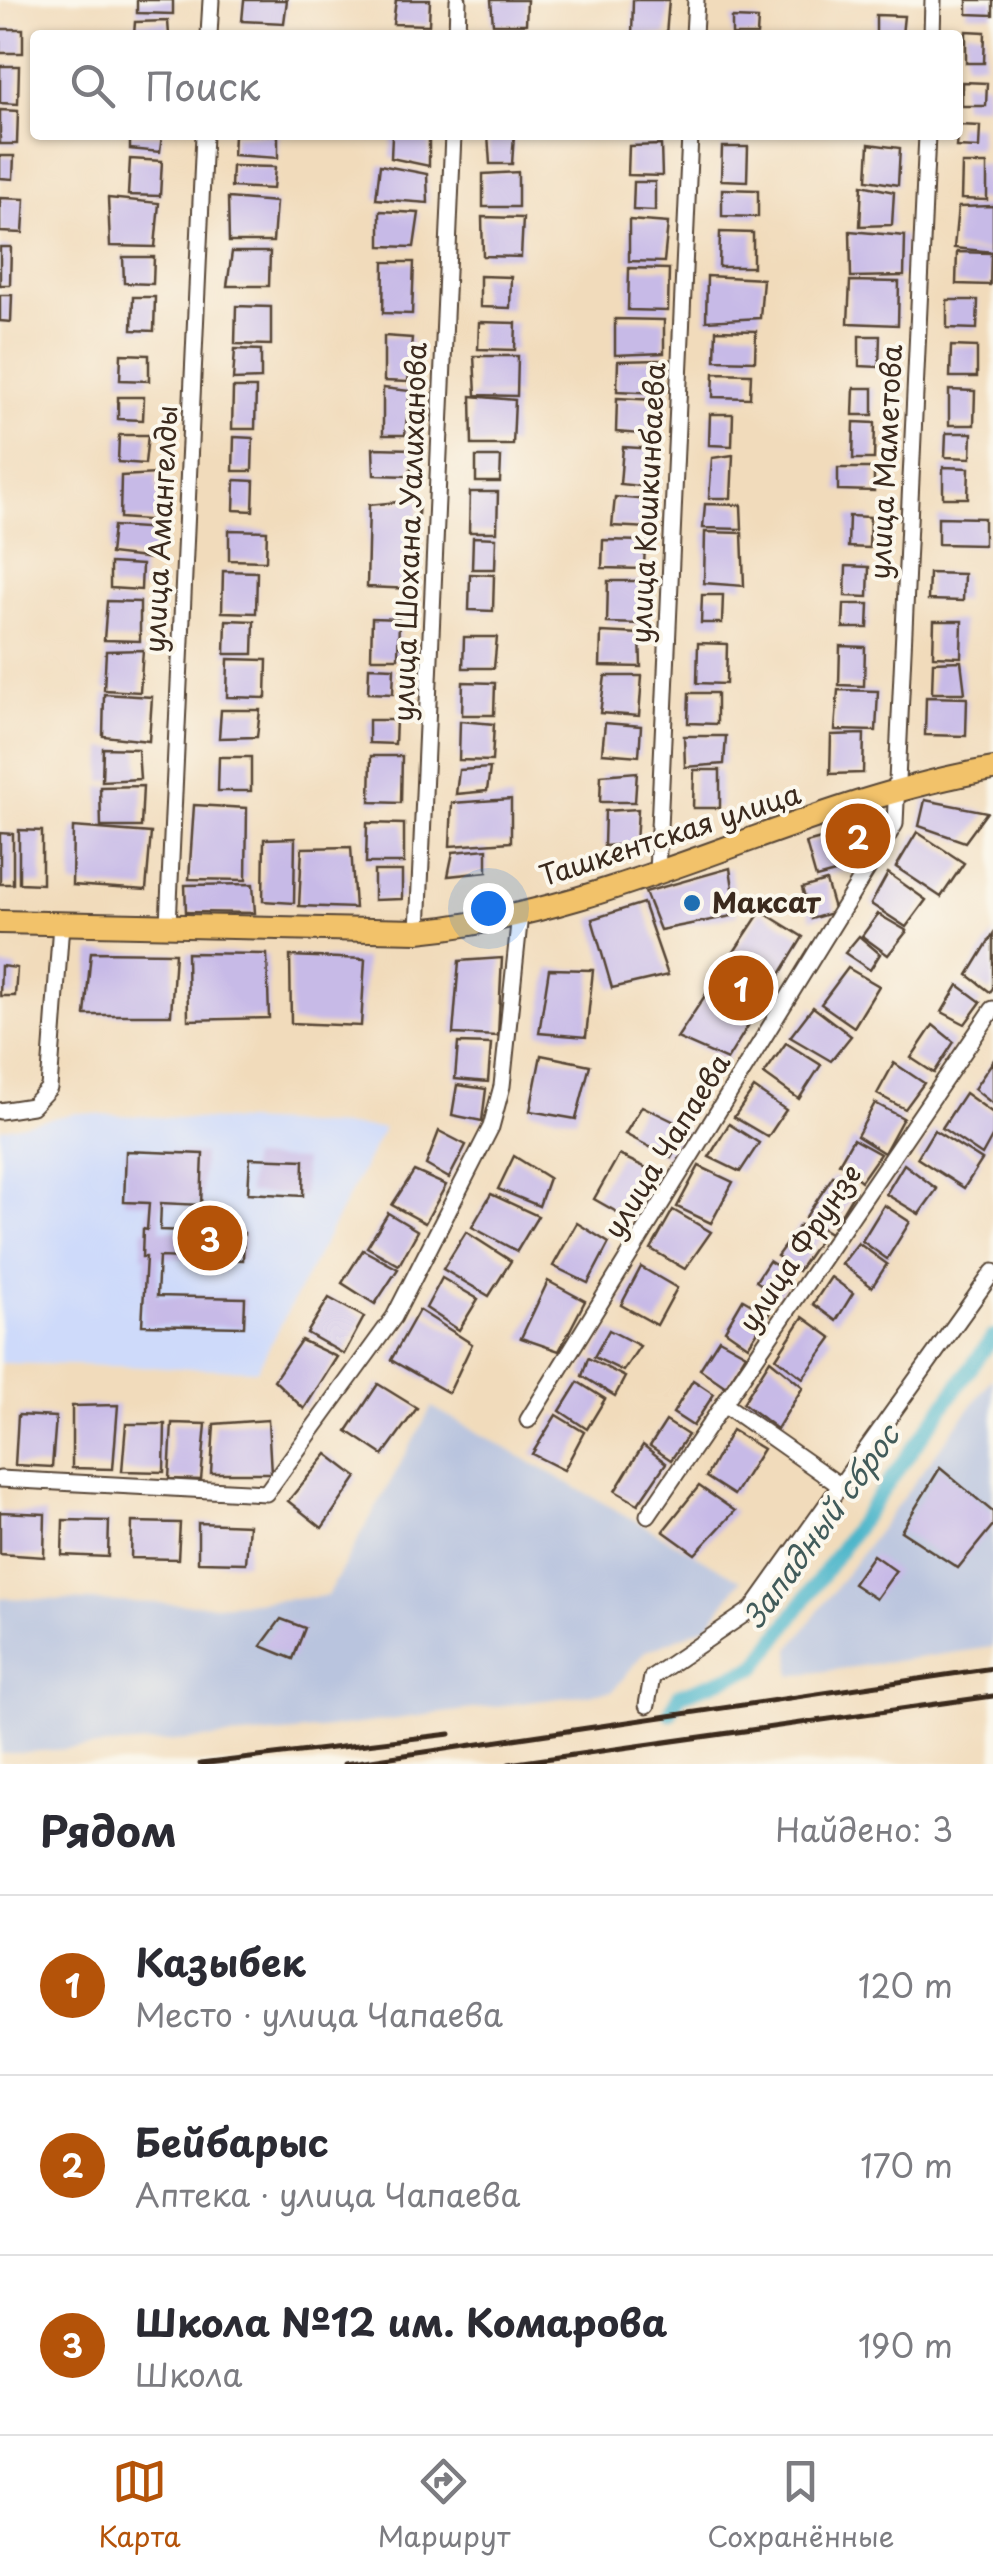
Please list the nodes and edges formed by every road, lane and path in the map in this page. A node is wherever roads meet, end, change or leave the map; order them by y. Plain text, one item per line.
1 (211, 0) edge
2 (458, 0) edge
3 (696, 0) edge
4 (933, 0) edge
5 (209, 30) edge
6 (457, 30) edge
7 (694, 30) edge
8 (932, 30) edge
9 (204, 140) edge
10 (452, 140) edge
11 (690, 140) edge
12 (927, 140) edge
13 (993, 769) edge
14 (896, 792) junction
15 (657, 873) junction
16 (520, 914) junction
17 (0, 922) edge
18 (62, 924) junction
19 (168, 925) junction
20 (418, 930) junction
21 (993, 1009) edge
22 (0, 1111) edge
23 (993, 1272) edge
24 (724, 1404) junction
25 (528, 1420) dead end
26 (0, 1479) edge
27 (842, 1487) junction
28 (648, 1515) dead end
29 (647, 1706) dead end

1 - 5 street
2 - 6 street
3 - 7 street
4 - 8 street
9 - 19 street, улица Амангелды
10 - 20 street, улица Шохана Уалиханова
11 - 15 street, улица Кошкинбаева
12 - 14 street, улица Маметова
13 - 14 main road, Ташкентская улица
14 - 15 main road, Ташкентская улица
14 - 25 street, улица Чапаева
15 - 16 main road, Ташкентская улица
16 - 20 main road, Ташкентская улица
16 - 26 street
17 - 18 main road, Ташкентская улица
18 - 19 main road, Ташкентская улица
18 - 22 street
19 - 20 main road, Ташкентская улица
21 - 24 street, улица Фрунзе
23 - 27 street
24 - 27 street
24 - 28 street, улица Фрунзе
27 - 29 street

